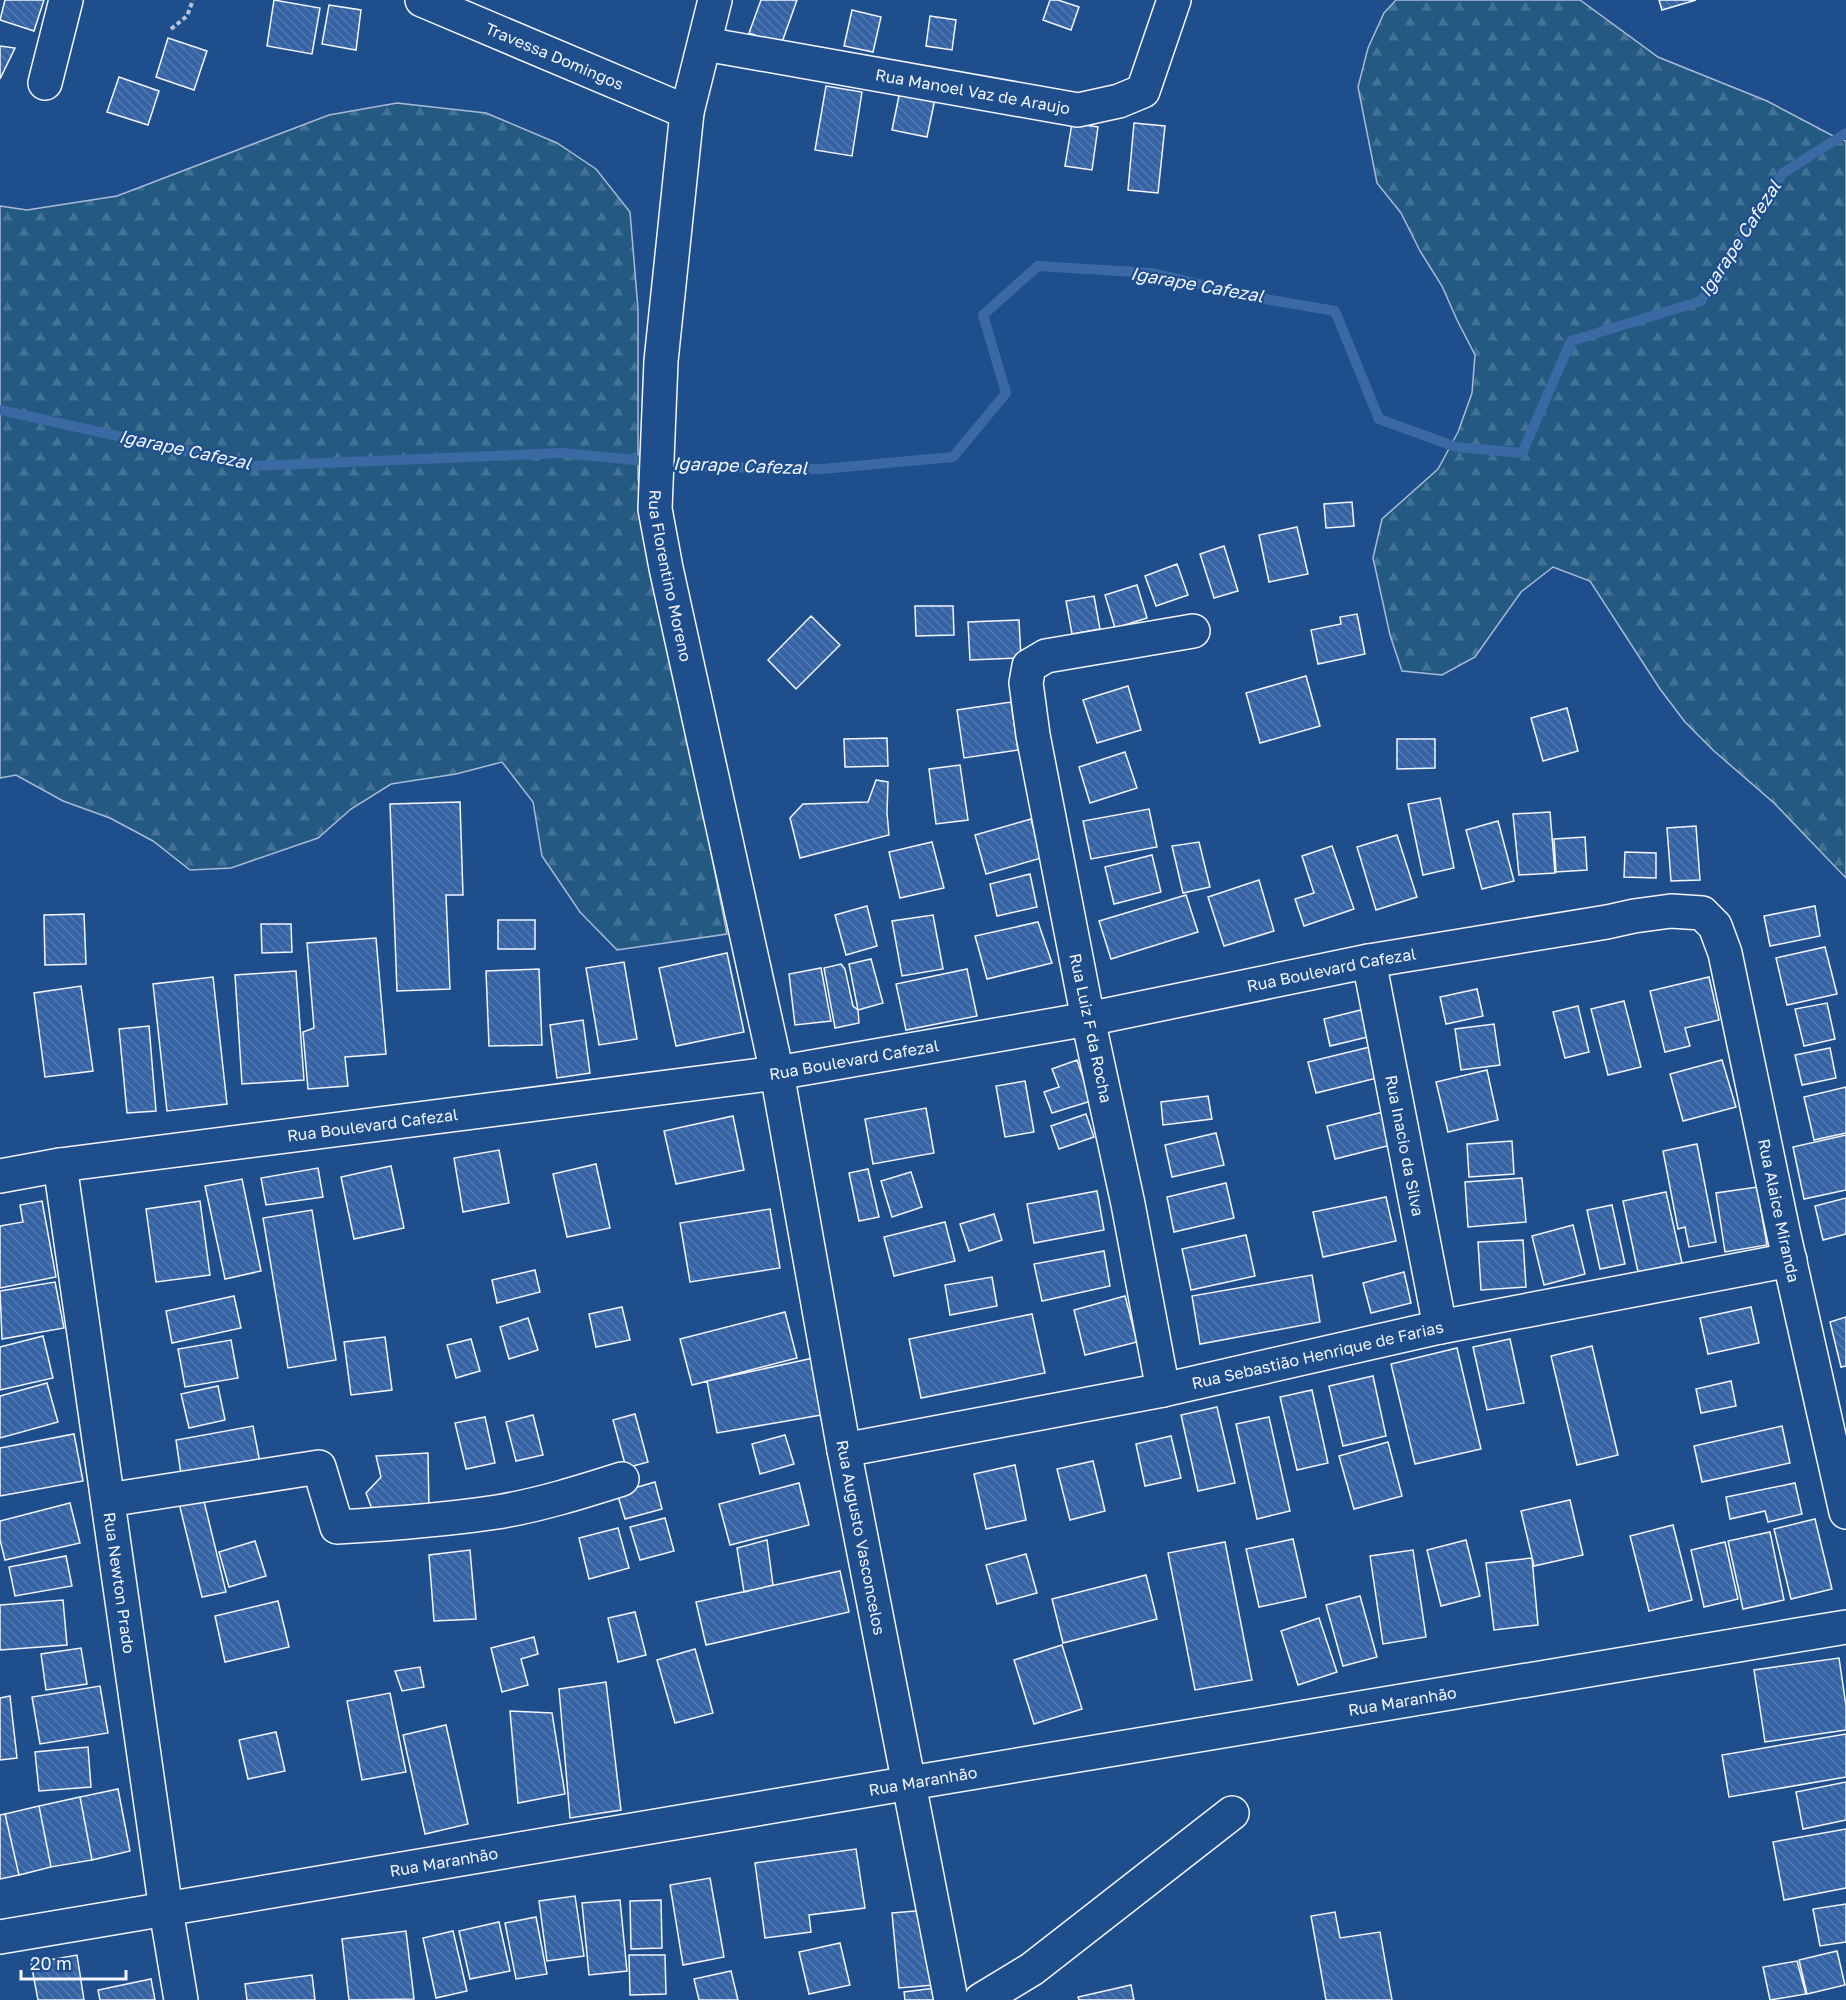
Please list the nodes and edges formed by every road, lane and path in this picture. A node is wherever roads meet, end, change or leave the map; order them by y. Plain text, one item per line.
1 (66, 0) edge
2 (193, 0) edge
3 (422, 0) edge
4 (715, 0) edge
5 (1174, 0) edge
6 (171, 29) dead end
7 (705, 45) junction
8 (45, 83) dead end
9 (687, 112) junction
10 (1193, 631) dead end
11 (1702, 914) joint
12 (1369, 962) junction
13 (1088, 1019) junction
14 (777, 1073) junction
15 (60, 1165) junction
16 (0, 1176) edge
17 (1790, 1260) junction
18 (1440, 1328) junction
19 (1163, 1390) junction
20 (844, 1450) junction
21 (622, 1479) dead end
22 (108, 1500) junction
23 (1846, 1512) edge
24 (1846, 1627) edge
25 (910, 1783) junction
26 (1232, 1813) dead end
27 (166, 1910) junction
28 (0, 1937) edge
29 (181, 2000) edge
30 (951, 2000) edge
31 (981, 2000) edge

1 - 8 street
2 - 6 path
3 - 9 street, Travessa Domingos
4 - 7 street, Rua Florentino Moreno
5 - 7 street, Rua Manoel Vaz de Araujo
7 - 9 street, Rua Florentino Moreno
9 - 14 street, Rua Florentino Moreno
10 - 13 street, Rua Luiz F da Rocha
11 - 12 street, Rua Boulevard Cafezal
11 - 17 street, Rua Alaice Miranda
12 - 13 street, Rua Boulevard Cafezal
12 - 18 street, Rua Inacio da Silva
13 - 14 street, Rua Boulevard Cafezal
13 - 19 street, Rua Luiz F da Rocha
14 - 15 street, Rua Boulevard Cafezal
14 - 20 street, Rua Augusto Vasconcelos
15 - 16 street, Rua Boulevard Cafezal
15 - 22 street, Rua Newton Prado
17 - 18 street, Rua Sebastião Henrique de Farias
17 - 23 street, Rua Alaice Miranda
18 - 19 street, Rua Sebastião Henrique de Farias
19 - 20 street, Rua Sebastião Henrique de Farias
20 - 25 street, Rua Augusto Vasconcelos
21 - 22 street
22 - 27 street, Rua Newton Prado
24 - 25 street, Rua Maranhão
25 - 27 street, Rua Maranhão
25 - 30 street, Rua Augusto Vasconcelos
26 - 31 street
27 - 28 street, Rua Maranhão
27 - 29 street, Rua Newton Prado

